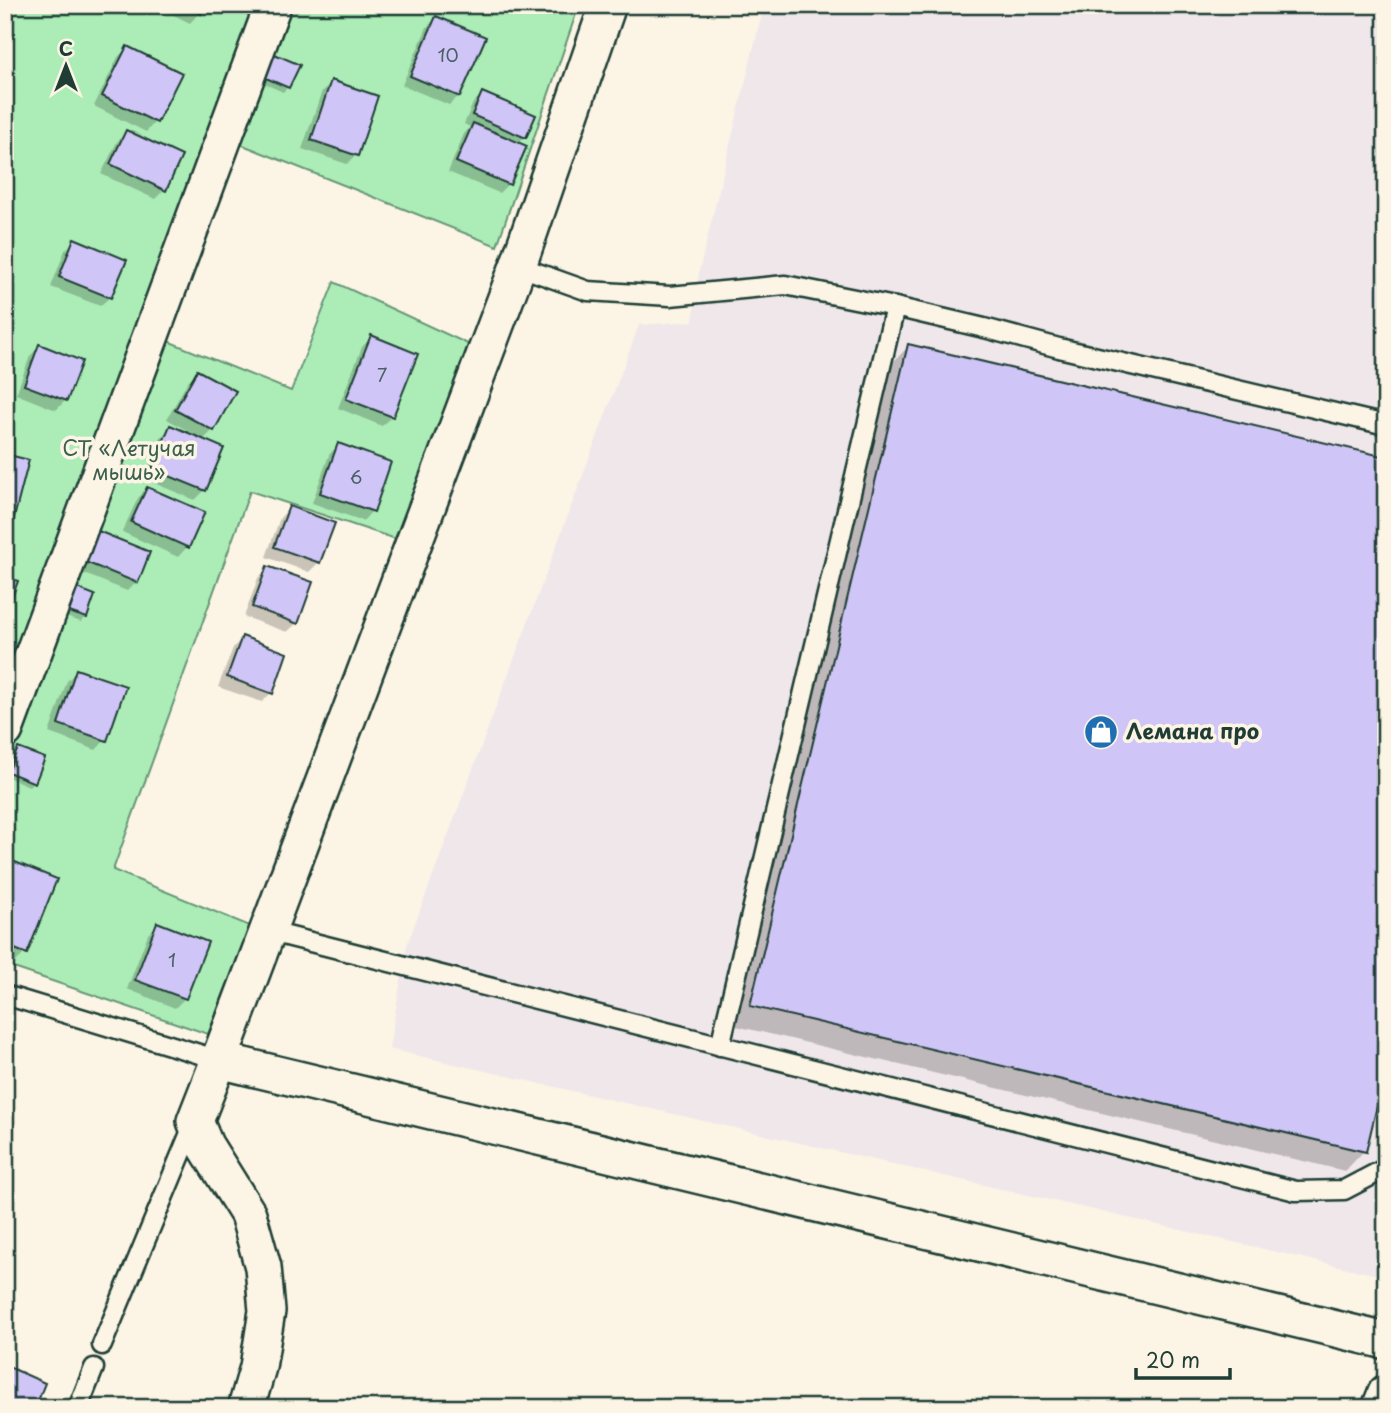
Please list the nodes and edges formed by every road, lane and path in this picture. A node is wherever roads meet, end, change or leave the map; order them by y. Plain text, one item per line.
1 (273, 5) edge
2 (608, 5) edge
3 (518, 266) junction
4 (895, 307) junction
5 (1386, 425) edge
6 (5, 730) edge
7 (267, 931) junction
8 (5, 995) edge
9 (720, 1046) junction
10 (219, 1060) junction
11 (195, 1121) junction
12 (1386, 1168) edge
13 (1386, 1342) edge
14 (102, 1345) dead end
15 (94, 1368) dead end
16 (1386, 1393) edge
17 (78, 1408) edge
18 (246, 1408) edge
19 (1380, 1408) edge

1 - 6 street
2 - 3 street
3 - 4 lane
3 - 7 street
4 - 5 lane
4 - 9 lane
7 - 9 lane
7 - 10 street
8 - 10 lane
9 - 12 lane
10 - 11 street
10 - 13 street
11 - 14 lane
11 - 18 street
15 - 17 lane
16 - 19 street

